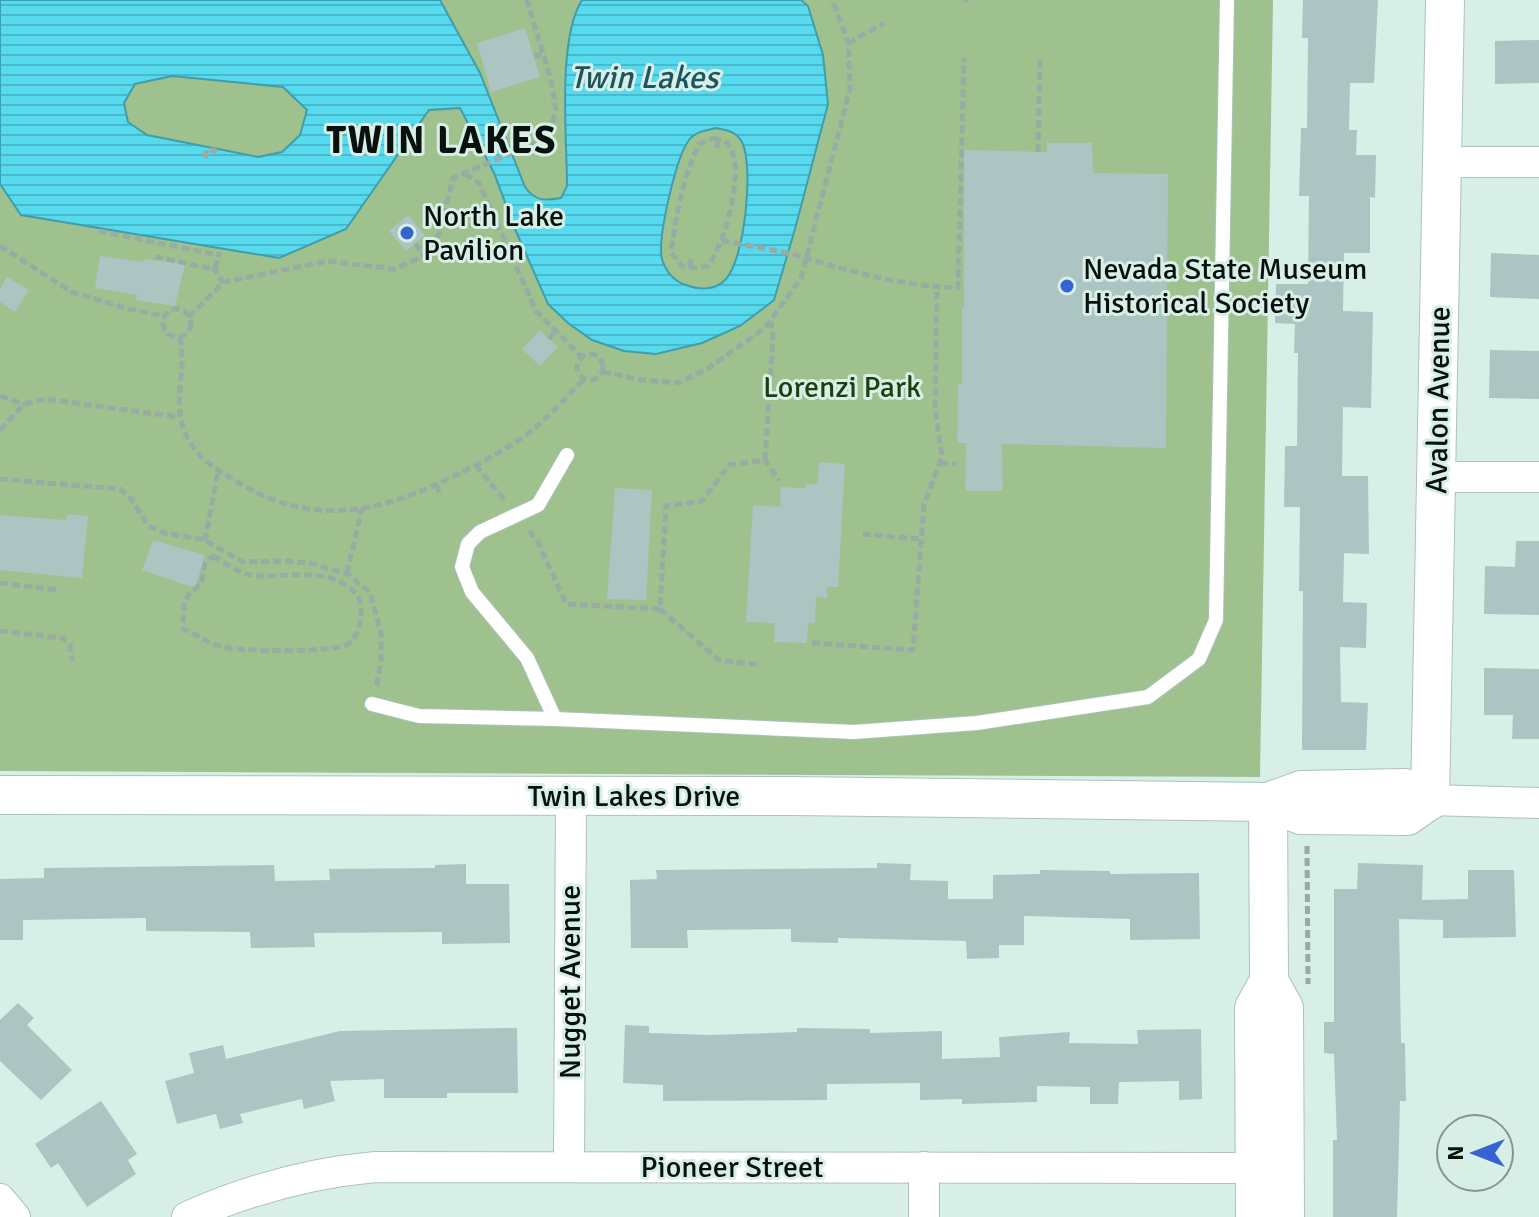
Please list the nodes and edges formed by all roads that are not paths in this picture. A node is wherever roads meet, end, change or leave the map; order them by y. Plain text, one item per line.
1 (1227, 0) edge
2 (1445, 0) edge
3 (1442, 162) junction
4 (1539, 162) edge
5 (567, 455) dead end
6 (1436, 477) junction
7 (1539, 477) edge
8 (372, 704) road end
9 (555, 719) junction
10 (0, 795) edge
11 (571, 796) junction
12 (1430, 800) junction
13 (1268, 802) junction
14 (1539, 803) edge
15 (569, 1167) junction
16 (924, 1167) junction
17 (1270, 1168) junction
18 (0, 1199) edge
19 (200, 1214) edge
20 (15, 1217) edge
21 (924, 1217) edge
22 (1255, 1217) edge
23 (1285, 1217) edge

1 - 9 lane
2 - 3 street, Avalon Avenue
3 - 4 street
3 - 6 street, Avalon Avenue
5 - 9 lane
6 - 7 street
6 - 12 street, Avalon Avenue
8 - 9 lane
10 - 11 street, Twin Lakes Drive
11 - 13 street, Twin Lakes Drive
11 - 15 street, Nugget Avenue
12 - 13 street, Twin Lakes Drive
12 - 14 street, Twin Lakes Drive
13 - 17 street
15 - 16 street, Pioneer Street
15 - 19 street, Pioneer Street
16 - 17 street, Pioneer Street
16 - 21 street
17 - 22 street
17 - 23 street
18 - 20 street

